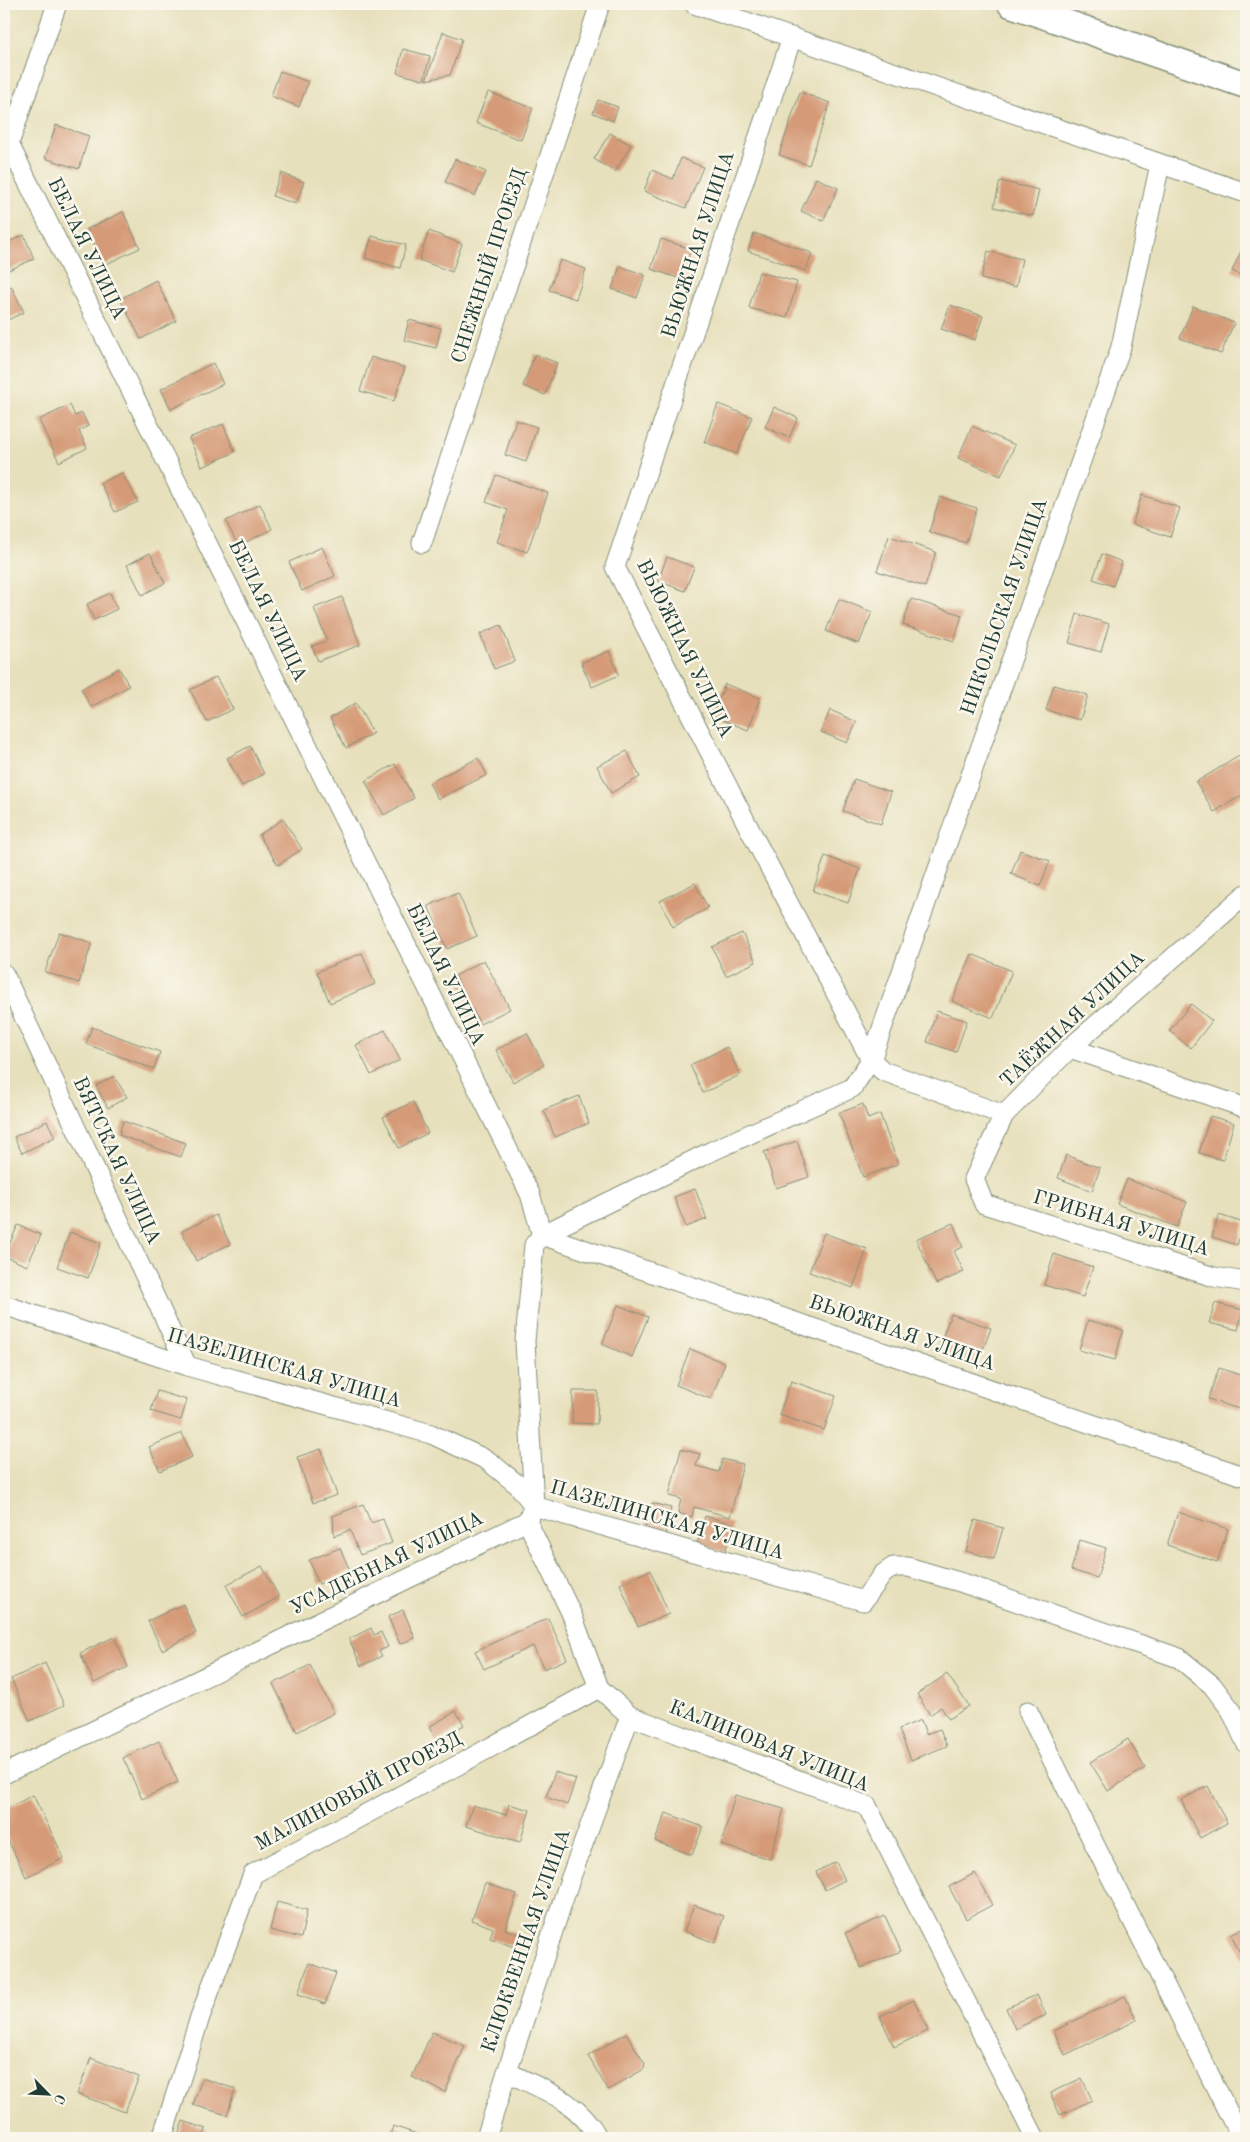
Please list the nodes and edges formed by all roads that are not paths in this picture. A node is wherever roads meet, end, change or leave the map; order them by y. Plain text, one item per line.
1 (57, 4) edge
2 (600, 4) edge
3 (694, 4) edge
4 (1011, 4) edge
5 (792, 37) junction
6 (1246, 85) edge
7 (1160, 164) junction
8 (1246, 193) edge
9 (422, 543) dead end
10 (1246, 894) edge
11 (4, 974) edge
12 (1070, 1048) junction
13 (871, 1060) junction
14 (1246, 1108) edge
15 (1004, 1115) junction
16 (984, 1204) joint
17 (542, 1235) junction
18 (1246, 1282) edge
19 (4, 1305) edge
20 (187, 1366) junction
21 (1246, 1477) edge
22 (531, 1514) junction
23 (599, 1688) junction
24 (1028, 1711) dead end
25 (630, 1716) junction
26 (1246, 1743) edge
27 (4, 1774) edge
28 (507, 2072) junction
29 (162, 2138) edge
30 (486, 2138) edge
31 (598, 2138) edge
32 (1035, 2138) edge
33 (1241, 2138) edge

1 - 17 street, БЕЛАЯ УЛИЦА
2 - 9 street, СНЕЖНЫЙ ПРОЕЗД
3 - 5 street
4 - 6 main road
5 - 7 street
5 - 13 street, ВЬЮЖНАЯ УЛИЦА
7 - 8 street
7 - 13 street, НИКОЛЬСКАЯ УЛИЦА
10 - 12 street, ТАЁЖНАЯ УЛИЦА
11 - 20 street, ВЯТСКАЯ УЛИЦА
12 - 14 street
12 - 15 street, ТАЁЖНАЯ УЛИЦА
13 - 15 street
13 - 17 street, НИКОЛЬСКАЯ УЛИЦА
15 - 16 street, ТАЁЖНАЯ УЛИЦА
16 - 18 street, ГРИБНАЯ УЛИЦА
17 - 21 street, ВЬЮЖНАЯ УЛИЦА
17 - 22 street
19 - 20 street, ПАЗЕЛИНСКАЯ УЛИЦА
20 - 22 street, ПАЗЕЛИНСКАЯ УЛИЦА
22 - 23 street, КАЛИНОВАЯ УЛИЦА
22 - 26 street, ПАЗЕЛИНСКАЯ УЛИЦА
22 - 27 street, УСАДЕБНАЯ УЛИЦА
23 - 25 street, КАЛИНОВАЯ УЛИЦА
23 - 29 street, МАЛИНОВЫЙ ПРОЕЗД
24 - 33 street
25 - 28 street, КЛЮКВЕННАЯ УЛИЦА
25 - 32 street, КАЛИНОВАЯ УЛИЦА
28 - 30 street
28 - 31 street, КЛЮКВЕННАЯ УЛИЦА

